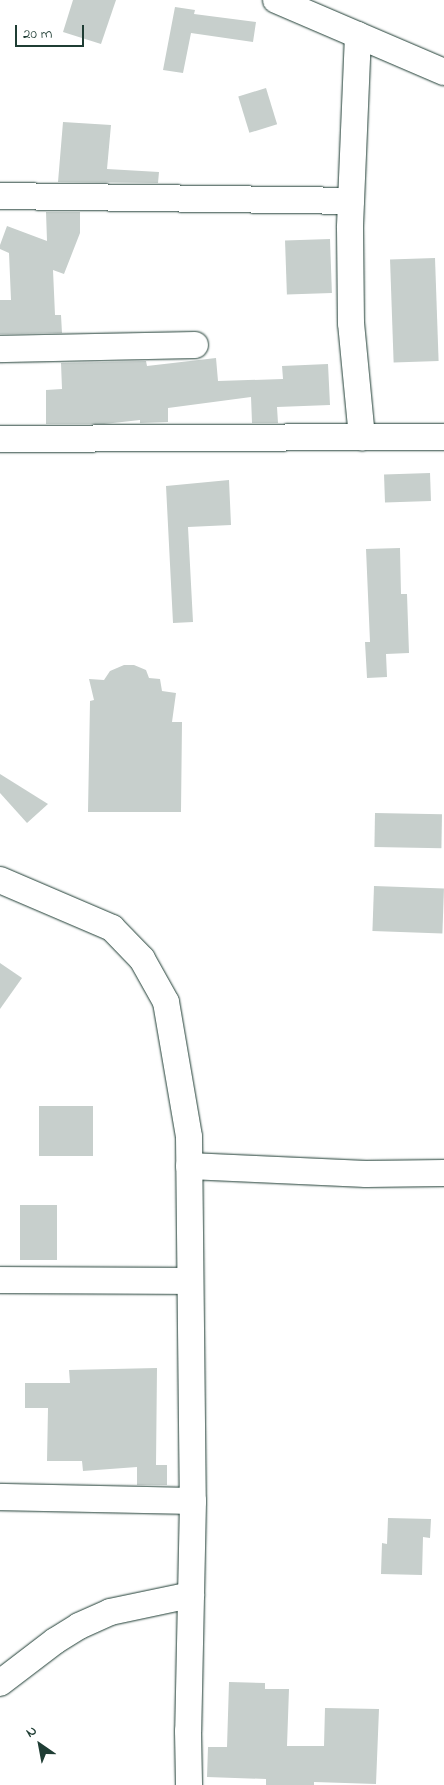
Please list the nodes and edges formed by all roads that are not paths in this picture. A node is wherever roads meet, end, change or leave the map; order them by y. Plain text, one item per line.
1 (276, 0) edge
2 (358, 35) junction
3 (444, 72) edge
4 (0, 196) edge
5 (351, 201) junction
6 (194, 345) dead end
7 (0, 349) edge
8 (362, 437) junction
9 (444, 437) edge
10 (0, 439) edge
11 (0, 880) edge
12 (189, 1166) junction
13 (444, 1173) edge
14 (0, 1280) edge
15 (190, 1280) junction
16 (0, 1497) edge
17 (193, 1501) junction
18 (191, 1595) junction
19 (0, 1683) edge
20 (189, 1785) edge

1 - 2 street
2 - 3 street
2 - 5 street
4 - 5 street
5 - 8 street
6 - 7 street
8 - 9 street
8 - 10 street
11 - 12 street
12 - 13 street
12 - 15 street
14 - 15 street
15 - 17 street
16 - 17 street
17 - 18 street
18 - 19 street
18 - 20 street

